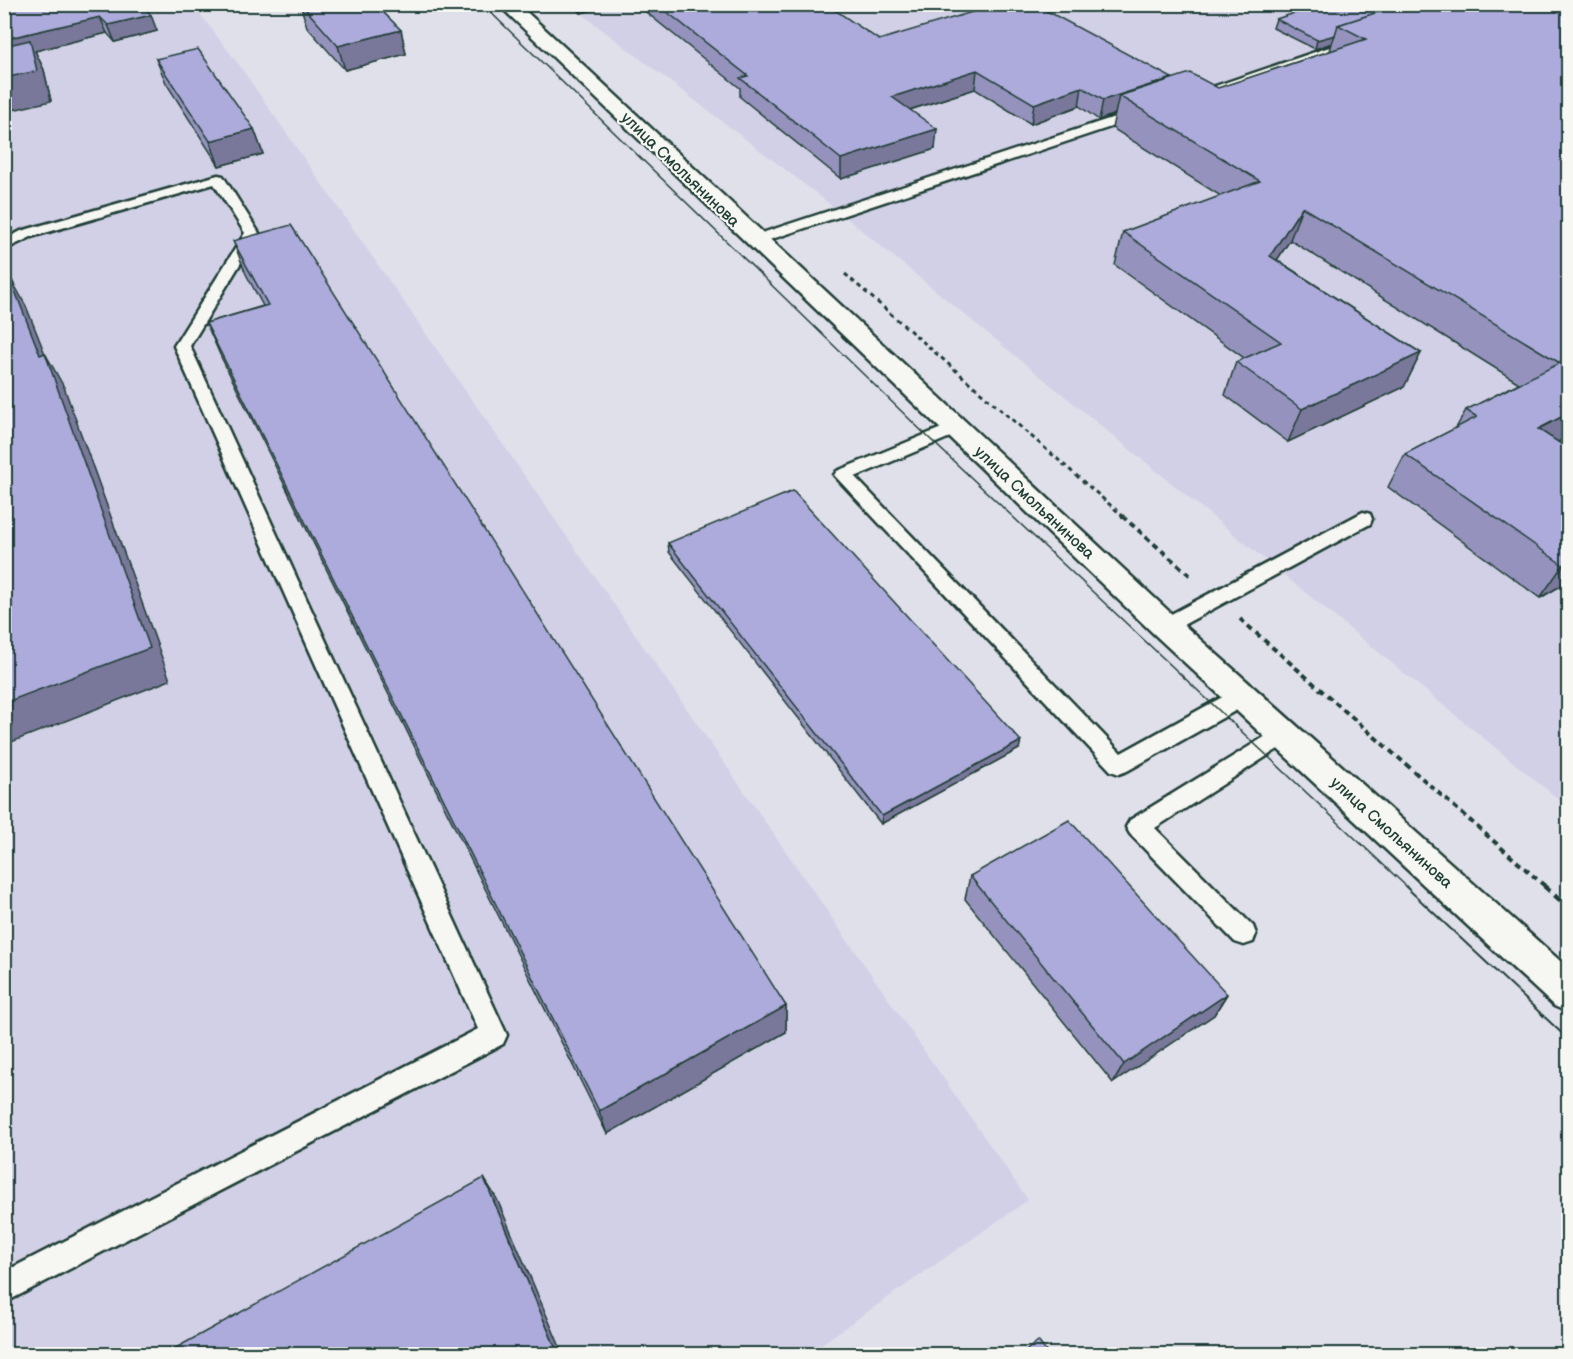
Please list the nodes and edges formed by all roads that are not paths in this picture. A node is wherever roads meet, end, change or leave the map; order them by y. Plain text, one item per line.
1 (507, 4) edge
2 (1369, 38) edge
3 (1177, 101) edge
4 (1154, 108) edge
5 (755, 240) junction
6 (4, 246) edge
7 (956, 428) junction
8 (1363, 519) dead end
9 (1165, 626) junction
10 (1242, 696) junction
11 (1284, 734) junction
12 (1244, 934) dead end
13 (1569, 993) edge
14 (4, 1288) edge

1 - 5 street, улица Смольянинова
2 - 3 lane
4 - 5 lane
5 - 7 street, улица Смольянинова
6 - 14 lane
7 - 9 street, улица Смольянинова
7 - 10 lane
8 - 9 lane
9 - 10 street, улица Смольянинова
10 - 11 street, улица Смольянинова
11 - 12 lane
11 - 13 street, улица Смольянинова

